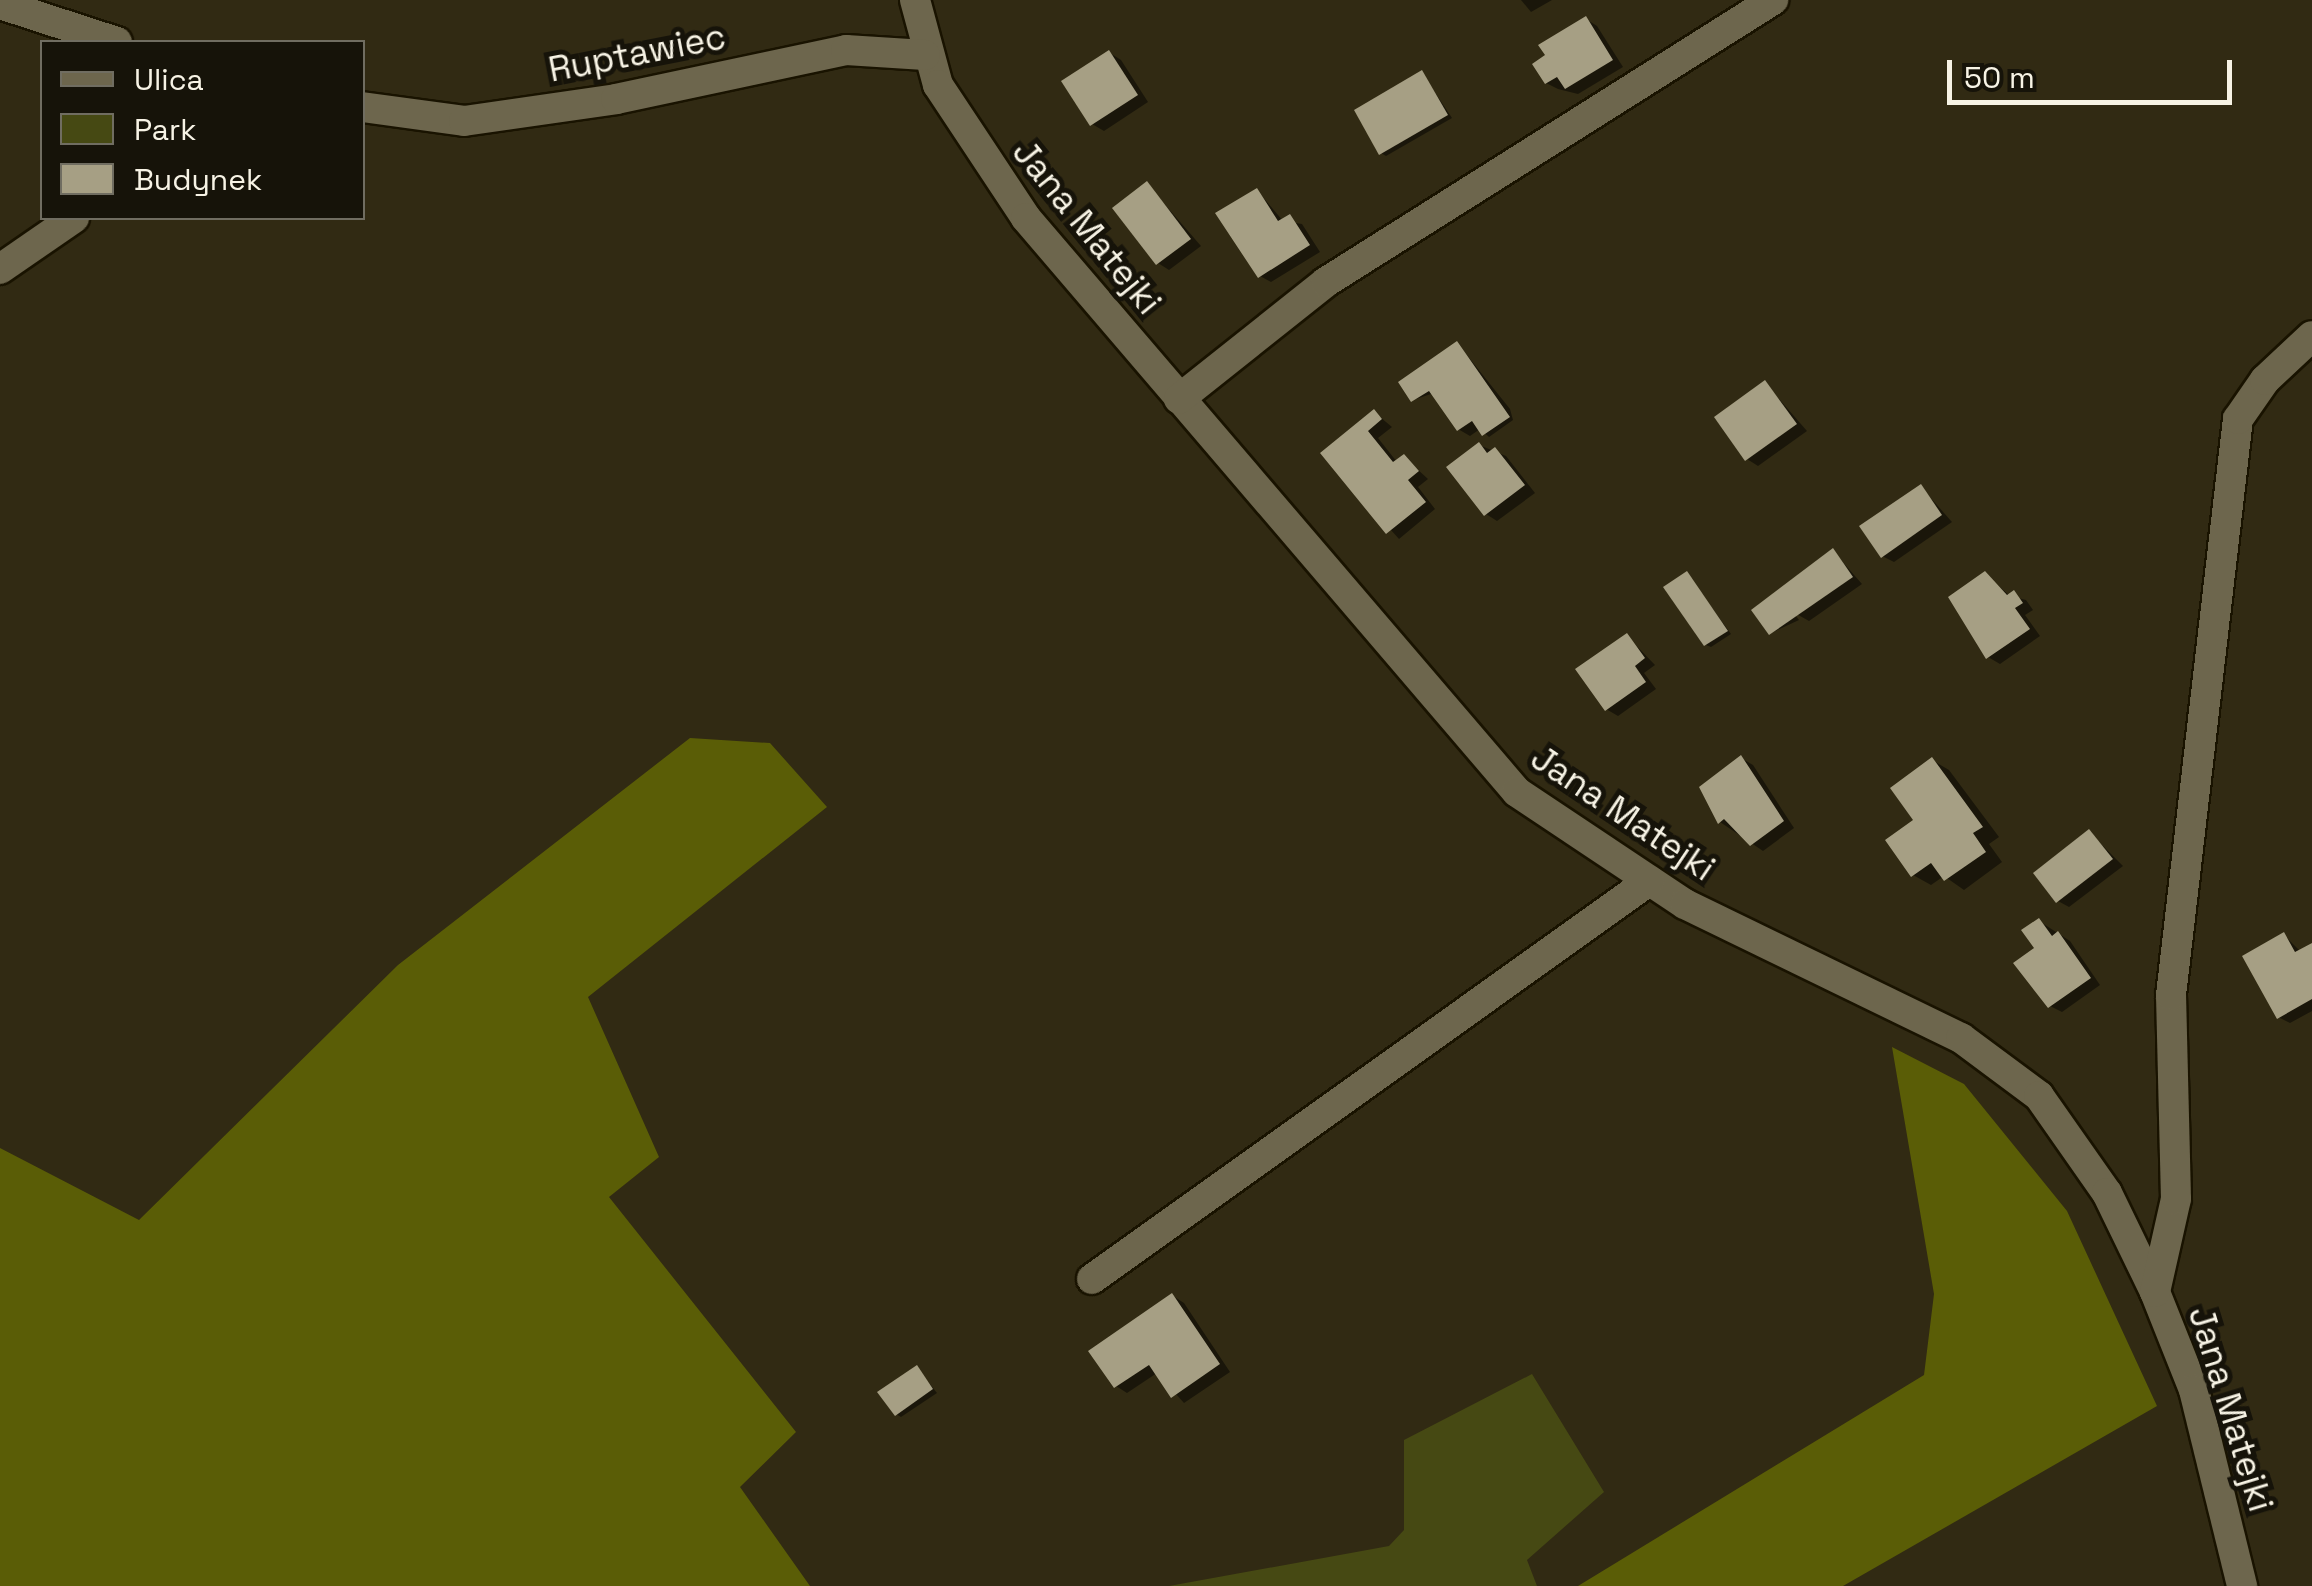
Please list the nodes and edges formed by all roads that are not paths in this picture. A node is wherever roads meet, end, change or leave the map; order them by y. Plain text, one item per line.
1 (915, 0) edge
2 (1773, 0) edge
3 (0, 4) edge
4 (111, 40) edge
5 (925, 54) junction
6 (365, 107) edge
7 (71, 220) edge
8 (0, 269) edge
9 (2312, 336) edge
10 (1179, 399) junction
11 (1649, 881) junction
12 (1092, 1279) dead end
13 (2155, 1292) junction
14 (2242, 1586) edge

1 - 5 street, Jana Matejki
2 - 10 street
3 - 4 street
5 - 6 street, Ruptawiec
5 - 10 street, Jana Matejki
7 - 8 street
9 - 13 street
10 - 11 street, Jana Matejki
11 - 12 street
11 - 13 street, Jana Matejki
13 - 14 street, Jana Matejki

